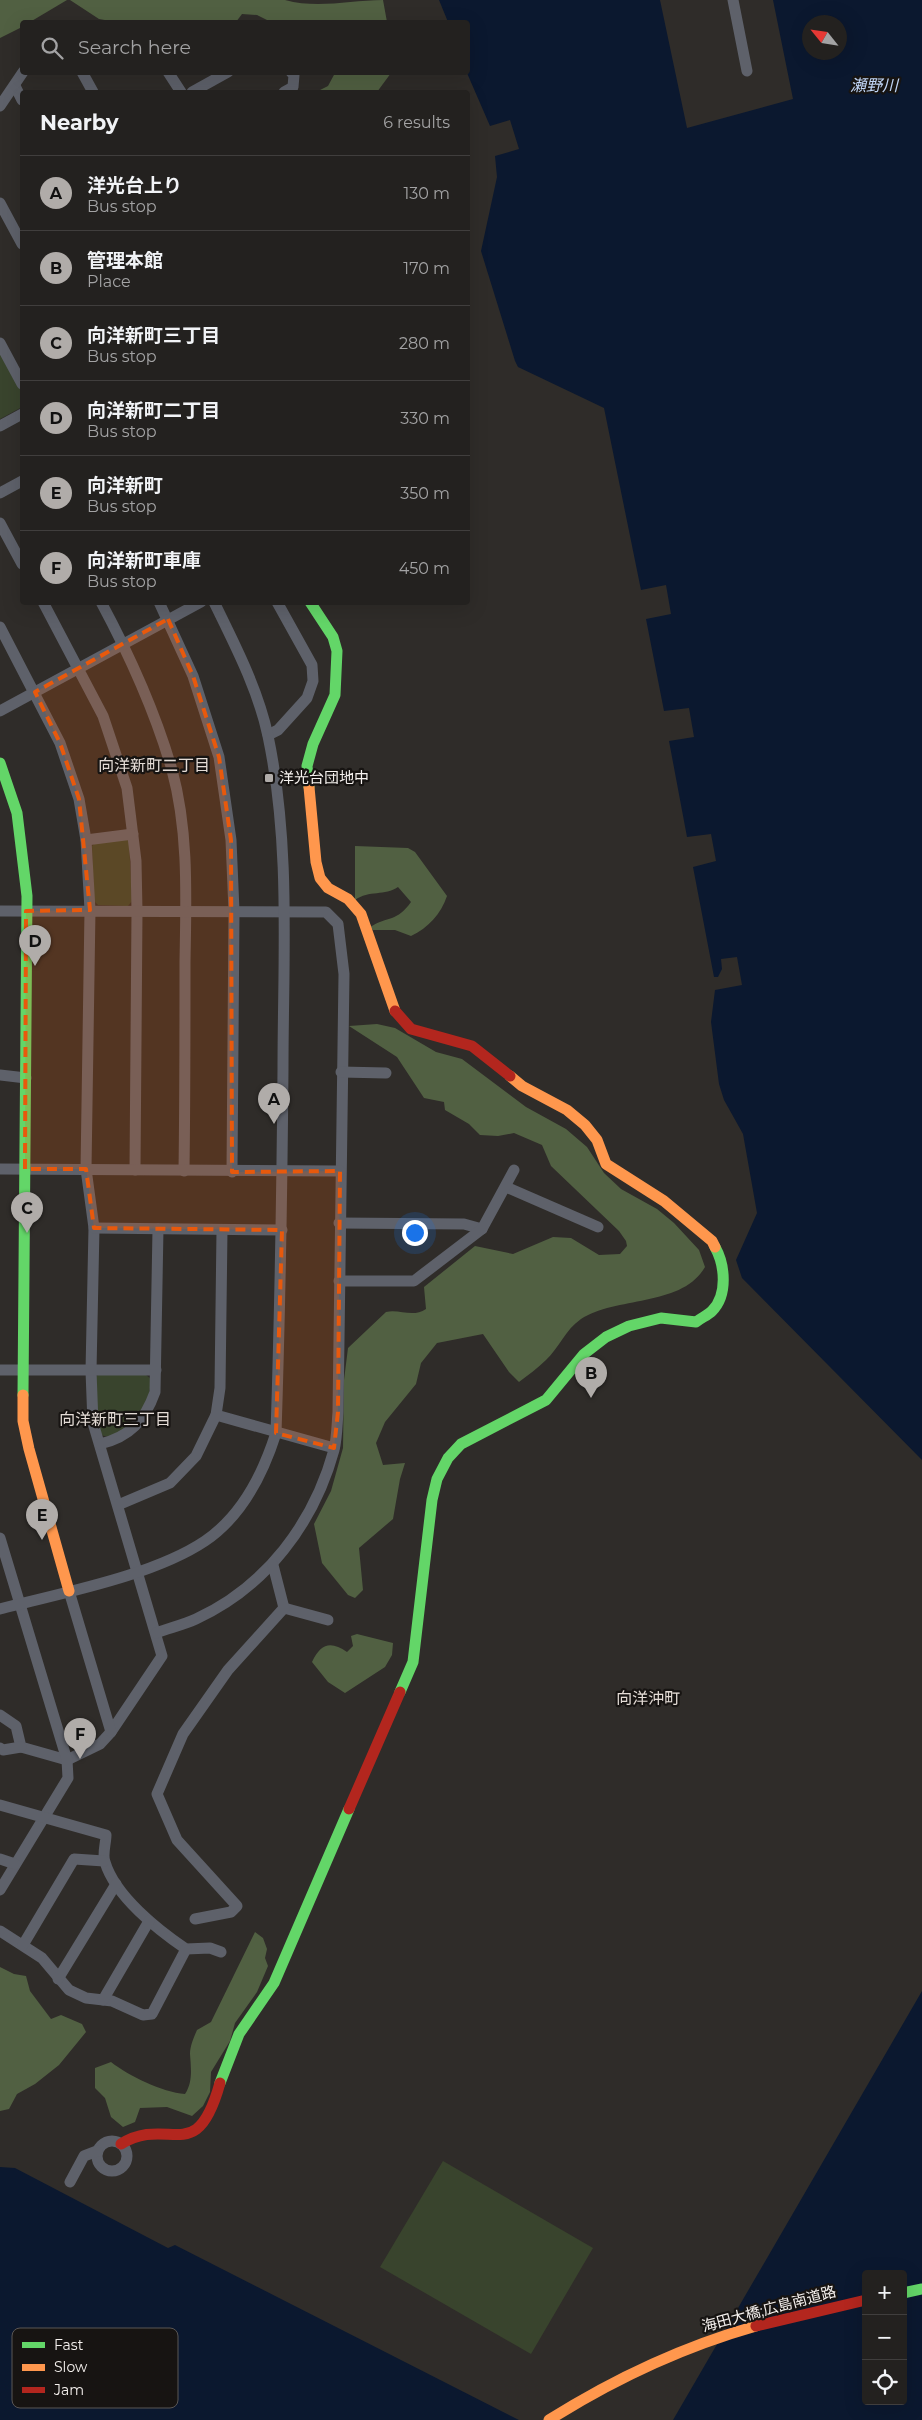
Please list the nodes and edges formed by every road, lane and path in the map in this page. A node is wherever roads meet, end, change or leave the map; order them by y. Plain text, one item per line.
1 (733, 0) edge
2 (747, 71) dead end
3 (21, 75) edge
4 (84, 75) edge
5 (170, 75) edge
6 (223, 75) edge
7 (294, 75) edge
8 (15, 86) junction
9 (92, 90) edge
10 (181, 90) edge
11 (196, 90) edge
12 (288, 90) edge
13 (20, 96) edge
14 (0, 106) edge
15 (0, 203) edge
16 (20, 240) edge
17 (0, 343) edge
18 (20, 380) edge
19 (20, 415) edge
20 (0, 426) edge
21 (20, 482) edge
22 (0, 493) edge
23 (0, 523) edge
24 (20, 560) edge
25 (45, 605) edge
26 (103, 605) edge
27 (161, 605) edge
28 (195, 605) edge
29 (216, 605) edge
30 (279, 605) edge
31 (312, 605) edge
32 (168, 619) junction
33 (0, 627) edge
34 (124, 645) junction
35 (80, 669) junction
36 (35, 692) junction
37 (0, 711) edge
38 (268, 735) junction
39 (0, 763) edge
40 (133, 834) junction
41 (86, 840) junction
42 (90, 910) junction
43 (0, 911) edge
44 (26, 911) junction
45 (137, 911) junction
46 (186, 911) junction
47 (234, 911) junction
48 (284, 913) junction
49 (341, 1072) junction
50 (386, 1073) dead end
51 (0, 1074) edge
52 (26, 1078) junction
53 (0, 1169) edge
54 (25, 1169) junction
55 (86, 1169) junction
56 (135, 1170) junction
57 (514, 1170) dead end
58 (184, 1171) junction
59 (340, 1171) junction
60 (232, 1172) junction
61 (282, 1172) junction
62 (506, 1187) junction
63 (339, 1223) junction
64 (598, 1227) dead end
65 (94, 1228) junction
66 (158, 1229) junction
67 (482, 1229) junction
68 (222, 1230) junction
69 (282, 1230) junction
70 (339, 1281) junction
71 (0, 1370) edge
72 (156, 1370) junction
73 (23, 1371) junction
74 (91, 1371) junction
75 (216, 1415) junction
76 (276, 1433) junction
77 (100, 1444) junction
78 (334, 1448) junction
79 (118, 1505) junction
80 (0, 1538) edge
81 (273, 1565) junction
82 (138, 1572) junction
83 (69, 1591) junction
84 (20, 1604) junction
85 (284, 1608) junction
86 (0, 1609) edge
87 (328, 1620) dead end
88 (156, 1633) junction
89 (0, 1715) edge
90 (111, 1732) junction
91 (21, 1747) junction
92 (0, 1748) edge
93 (67, 1760) junction
94 (0, 1805) edge
95 (44, 1818) junction
96 (0, 1859) edge
97 (104, 1861) junction
98 (15, 1864) junction
99 (116, 1884) junction
100 (0, 1890) edge
101 (195, 1919) dead end
102 (149, 1921) junction
103 (0, 1931) edge
104 (23, 1945) junction
105 (186, 1949) junction
106 (221, 1952) dead end
107 (58, 1978) junction
108 (103, 2000) junction
109 (122, 2144) junction
110 (97, 2151) junction
111 (70, 2182) dead end
112 (922, 2289) edge
113 (907, 2292) edge
114 (862, 2301) edge
115 (922, 2301) edge
116 (907, 2304) edge
117 (862, 2313) edge
118 (582, 2399) junction
119 (542, 2420) edge
120 (548, 2420) edge
121 (570, 2420) edge

1 - 2 street
3 - 8 street
4 - 9 street
5 - 10 street
6 - 11 street
7 - 12 street
8 - 13 street
8 - 14 street
15 - 16 street
17 - 18 street
19 - 20 street
21 - 22 street
23 - 24 street
25 - 35 street
26 - 34 street
27 - 32 street
28 - 32 street
29 - 38 street
30 - 38 street
31 - 109 main road
32 - 34 street
32 - 47 street
33 - 36 street
34 - 35 street
34 - 46 street
35 - 36 street
35 - 40 street
36 - 37 street
36 - 41 street
38 - 48 street
39 - 44 main road
40 - 41 street
40 - 45 street
41 - 42 street
42 - 44 street
42 - 45 street
42 - 55 street
43 - 44 street
44 - 52 main road
45 - 46 street
45 - 56 street
46 - 47 street
46 - 58 street
47 - 48 street
47 - 60 street
48 - 49 street
48 - 61 street
49 - 50 street
49 - 59 street
51 - 52 street
52 - 54 main road
53 - 54 street
54 - 55 street
54 - 73 main road
55 - 56 street
55 - 65 street
56 - 58 street
57 - 62 street
58 - 60 street
59 - 61 street
59 - 63 street
60 - 61 street
61 - 69 street
62 - 64 street
62 - 67 street
63 - 67 street
63 - 70 street
65 - 66 street
65 - 74 street
66 - 68 street
66 - 72 street
67 - 70 street
68 - 69 street
68 - 75 street
69 - 76 street
70 - 78 street
71 - 73 street
72 - 74 street
72 - 77 street
73 - 74 street
73 - 83 main road
74 - 77 street
75 - 76 street
75 - 79 street
76 - 78 street
76 - 82 street
77 - 79 street
78 - 81 street
79 - 82 street
80 - 84 street
81 - 85 street
81 - 88 street
82 - 83 street
82 - 88 street
83 - 84 street
83 - 90 street
84 - 86 street
84 - 93 street
85 - 87 street
85 - 101 street
88 - 90 street
89 - 91 street
90 - 93 street
91 - 92 street
91 - 93 street
93 - 95 street
94 - 95 street
95 - 97 street
95 - 98 street
96 - 98 street
97 - 99 street
97 - 104 street
98 - 100 street
99 - 102 street
99 - 107 street
102 - 105 street
102 - 108 street
103 - 104 street
104 - 107 street
105 - 106 street
105 - 108 street
107 - 108 street
109 - 110 street
109 - 110 street
110 - 111 street
112 - 113 main road
114 - 118 main road, 海田大橋;広島南道路
115 - 116 main road
117 - 121 main road, 海田大橋;広島南道路
118 - 119 main road
118 - 120 main road, 海田大橋;広島南道路

